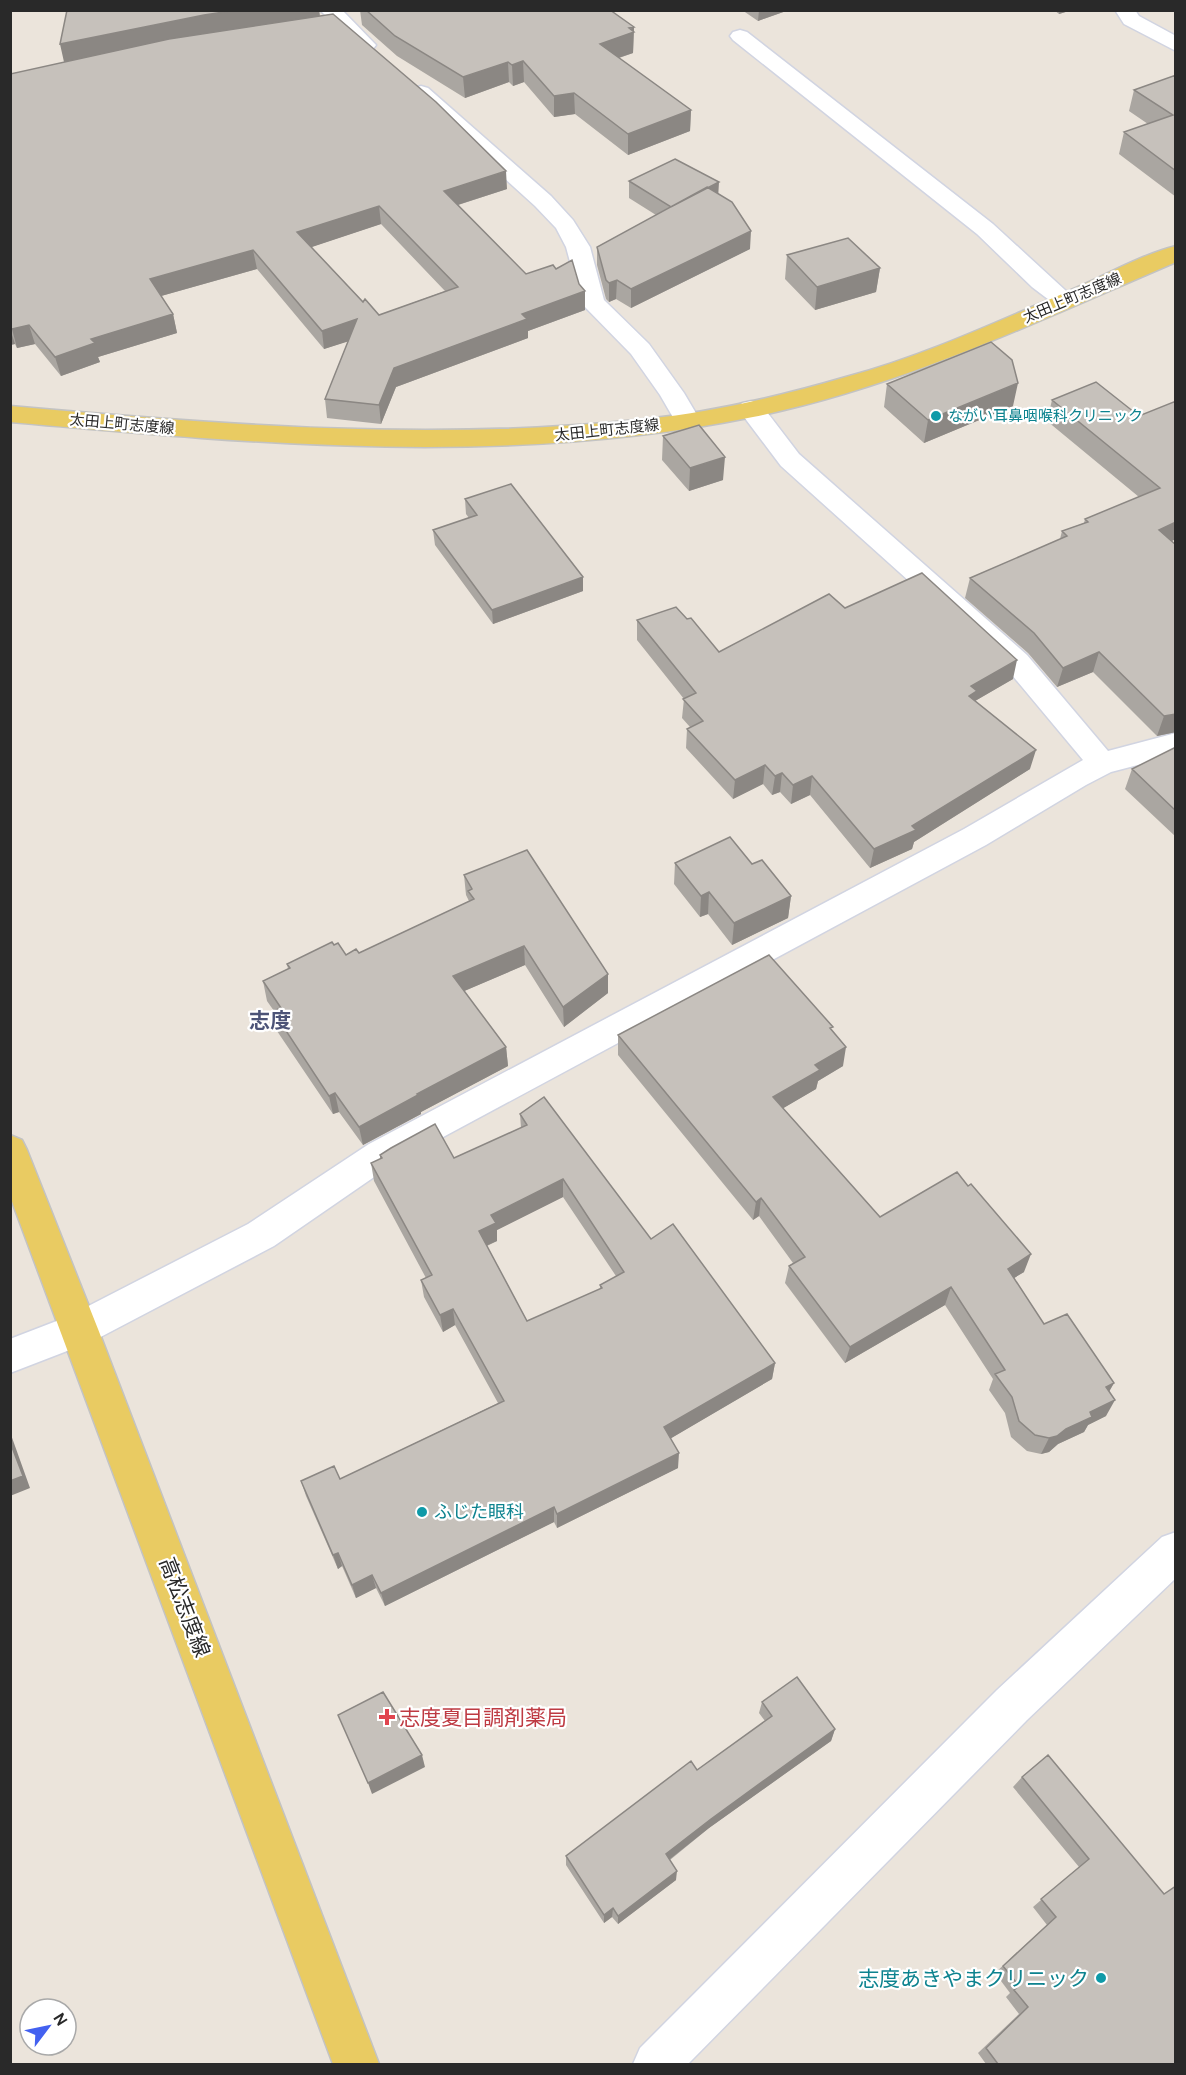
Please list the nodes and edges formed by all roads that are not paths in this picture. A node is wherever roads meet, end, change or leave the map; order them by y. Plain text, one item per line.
1 (1125, 10) edge
2 (330, 20) edge
3 (740, 36) dead end
4 (1176, 45) edge
5 (384, 60) edge
6 (401, 75) edge
7 (1176, 253) edge
8 (1065, 301) junction
9 (751, 409) junction
10 (10, 414) edge
11 (687, 420) junction
12 (1176, 744) edge
13 (1102, 763) junction
14 (10, 1150) edge
15 (80, 1329) junction
16 (10, 1356) edge
17 (1176, 1551) edge
18 (356, 2064) edge
19 (656, 2064) edge

1 - 4 street
2 - 5 street
3 - 8 street
6 - 11 street
7 - 8 main road, 太田上町志度線
8 - 9 main road, 太田上町志度線
9 - 11 main road, 太田上町志度線
9 - 13 street
10 - 11 main road, 太田上町志度線
12 - 13 street
13 - 15 street
14 - 15 main road, 高松志度線
15 - 16 street
15 - 18 main road, 高松志度線
17 - 19 street

